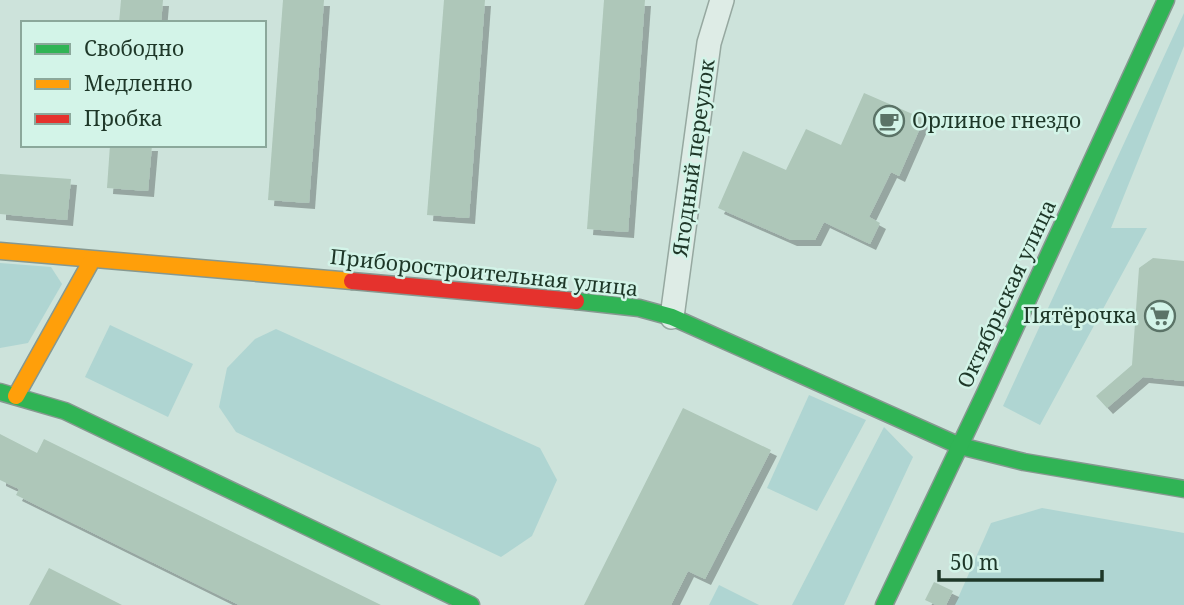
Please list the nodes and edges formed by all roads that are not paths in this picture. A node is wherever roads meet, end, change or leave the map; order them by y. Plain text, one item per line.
1 (722, 0) edge
2 (1166, 0) edge
3 (0, 251) edge
4 (92, 260) junction
5 (672, 317) junction
6 (8, 394) edge
7 (960, 446) junction
8 (1184, 489) edge
9 (471, 605) edge
10 (884, 605) edge

1 - 5 street, Ягодный переулок
2 - 7 main road, Октябрьская улица
3 - 4 main road, Приборостроительная улица
4 - 5 main road, Приборостроительная улица
4 - 6 main road
5 - 7 main road, Приборостроительная улица
6 - 9 main road
7 - 8 main road, Приборостроительная улица
7 - 10 main road, Октябрьская улица

